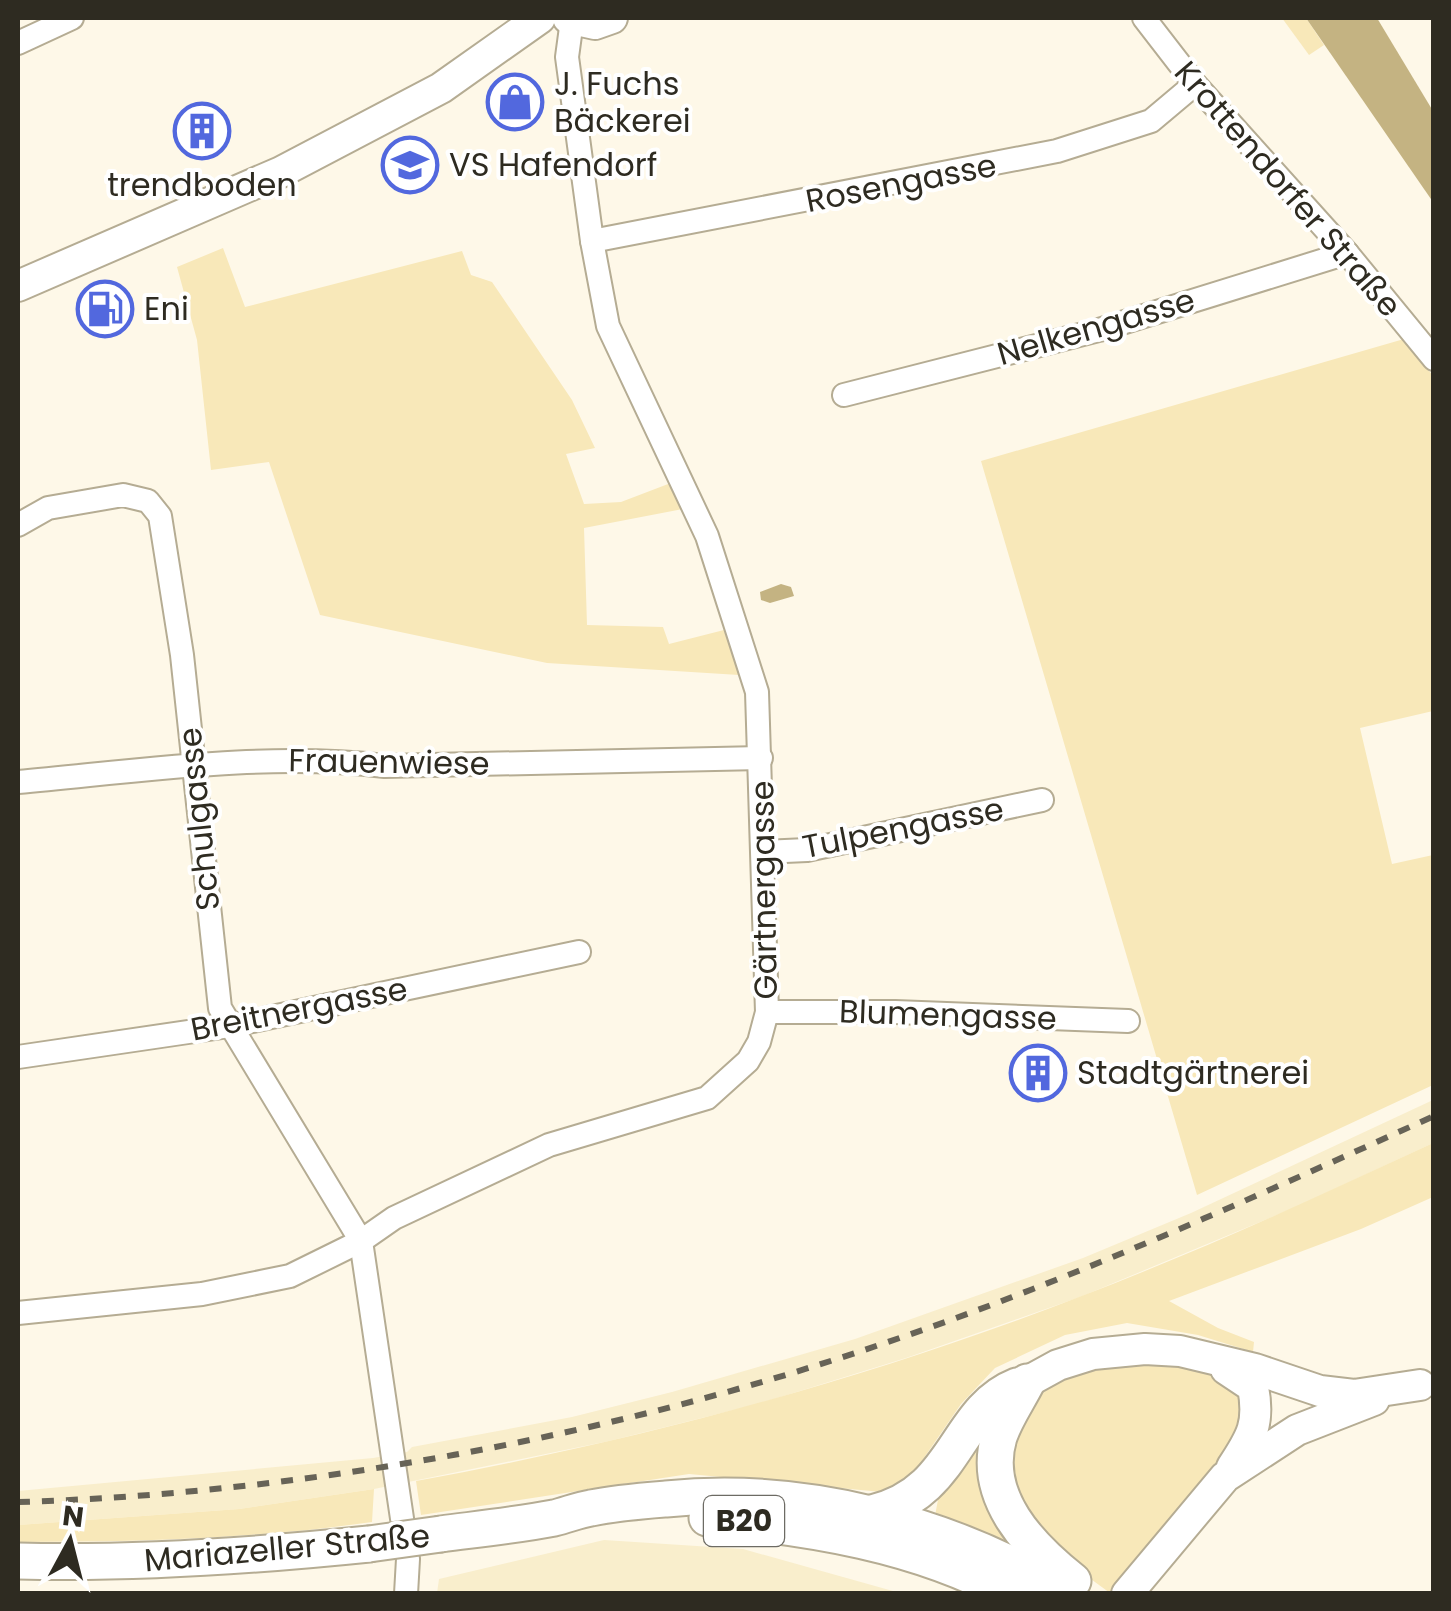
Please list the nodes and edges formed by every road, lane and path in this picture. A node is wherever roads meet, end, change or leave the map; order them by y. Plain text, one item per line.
1 (72, 18) edge
2 (540, 18) edge
3 (612, 18) edge
4 (1144, 18) edge
5 (570, 19) edge
6 (18, 43) edge
7 (1195, 84) junction
8 (592, 241) junction
9 (1347, 253) junction
10 (18, 286) edge
11 (1434, 360) edge
12 (844, 395) dead end
13 (18, 526) edge
14 (761, 758) junction
15 (195, 766) junction
16 (18, 782) edge
17 (1042, 800) dead end
18 (763, 852) junction
19 (578, 952) dead end
20 (766, 1012) junction
21 (1128, 1021) dead end
22 (229, 1026) junction
23 (18, 1057) edge
24 (361, 1240) junction
25 (18, 1312) edge
26 (1216, 1361) junction
27 (1284, 1381) junction
28 (1027, 1382) junction
29 (1427, 1383) edge
30 (1253, 1387) junction
31 (1297, 1430) junction
32 (1225, 1477) junction
33 (932, 1482) junction
34 (872, 1513) junction
35 (556, 1518) junction
36 (926, 1544) junction
37 (18, 1561) edge
38 (406, 1594) edge
39 (1009, 1594) edge
40 (1066, 1594) edge
41 (1090, 1594) edge
42 (1127, 1594) edge

1 - 6 street
2 - 10 main road
3 - 5 main road
4 - 7 street, Krottendorfer Straße
5 - 8 street, Gärtnergasse
7 - 8 street, Rosengasse
7 - 9 street, Krottendorfer Straße
8 - 14 street, Gärtnergasse
9 - 11 street, Krottendorfer Straße
9 - 12 street, Nelkengasse
13 - 15 street, Schulgasse
14 - 15 street, Frauenwiese
14 - 18 street, Gärtnergasse
15 - 16 street, Frauenwiese
15 - 22 street, Schulgasse
17 - 18 street, Tulpengasse
18 - 20 street, Gärtnergasse
19 - 22 street, Breitnergasse
20 - 21 street, Blumengasse
20 - 24 street, Gärtnergasse
22 - 23 street, Breitnergasse
22 - 24 street, Schulgasse
24 - 25 street, Gärtnergasse
24 - 38 street
26 - 27 main road
26 - 28 main road
26 - 30 main road
27 - 29 main road
27 - 31 main road
28 - 33 highway
28 - 41 highway
29 - 31 main road
30 - 31 main road
30 - 32 main road
31 - 32 main road
32 - 42 main road
33 - 34 highway
33 - 36 highway
34 - 35 highway, Mariazeller Straße / B20
34 - 36 highway, Mariazeller Straße / B20
35 - 36 highway, Mariazeller Straße / B20
35 - 37 highway, Mariazeller Straße / B20, bridge
36 - 39 highway, B20
36 - 40 highway, B20

